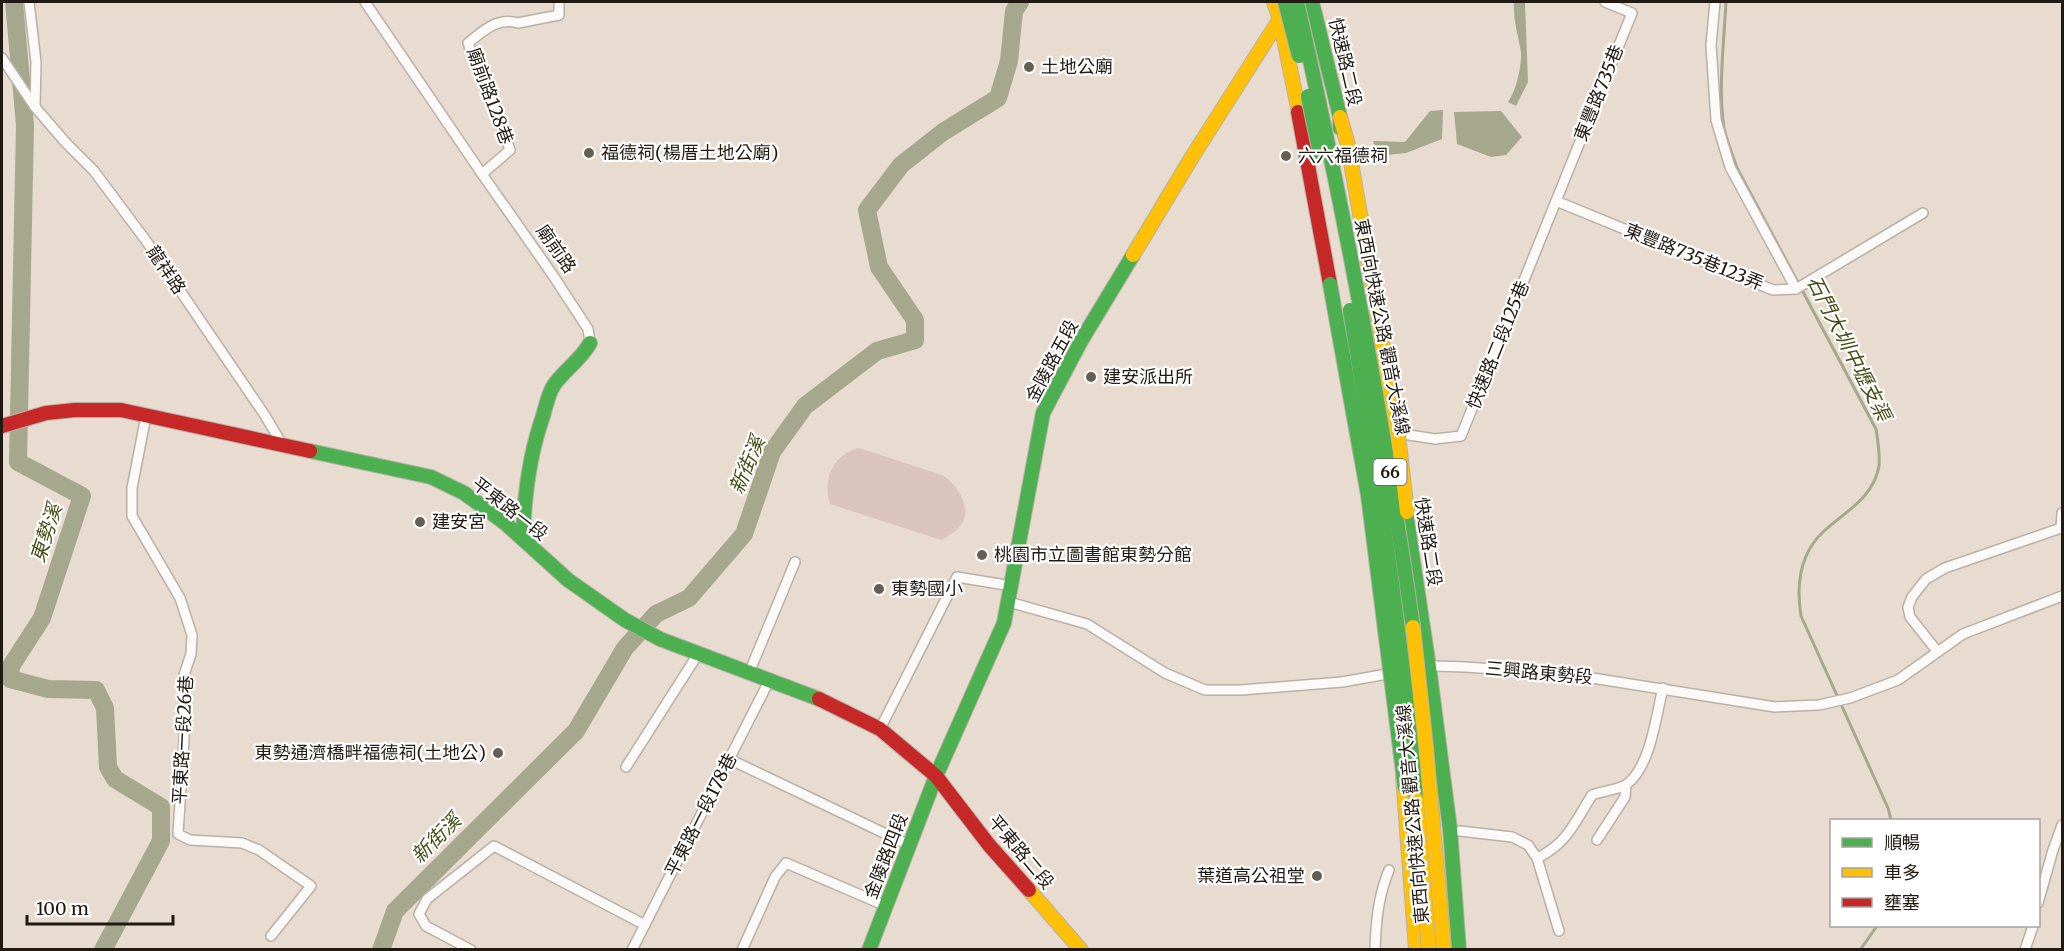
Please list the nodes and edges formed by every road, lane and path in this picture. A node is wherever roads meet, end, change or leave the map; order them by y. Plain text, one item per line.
1 (29, 2) edge
2 (365, 2) edge
3 (560, 2) edge
4 (1274, 2) edge
5 (1285, 2) edge
6 (1291, 2) edge
7 (1297, 2) edge
8 (1312, 2) edge
9 (1605, 2) edge
10 (1715, 2) edge
11 (1280, 20) junction
12 (2, 58) edge
13 (35, 107) junction
14 (1298, 112) junction
15 (1340, 117) junction
16 (482, 174) junction
17 (1556, 201) junction
18 (1923, 213) dead end
19 (1796, 289) junction
20 (590, 343) joint
21 (146, 416) junction
22 (7, 424) edge
23 (1403, 434) dead end
24 (282, 444) junction
25 (2062, 513) edge
26 (2062, 528) edge
27 (523, 539) junction
28 (795, 562) dead end
29 (1012, 586) junction
30 (2062, 596) edge
31 (1009, 602) junction
32 (1937, 651) junction
33 (698, 654) junction
34 (1429, 667) junction
35 (749, 673) junction
36 (1395, 673) junction
37 (769, 681) junction
38 (1663, 688) junction
39 (880, 729) junction
40 (729, 759) junction
41 (626, 767) dead end
42 (936, 776) junction
43 (1626, 785) junction
44 (2062, 825) edge
45 (1460, 831) dead end
46 (1597, 840) dead end
47 (909, 845) junction
48 (1537, 858) junction
49 (1389, 870) dead end
50 (2040, 896) edge
51 (886, 906) junction
52 (1434, 918) junction
53 (645, 925) junction
54 (2032, 927) edge
55 (1559, 931) dead end
56 (271, 936) dead end
57 (2028, 948) edge
58 (471, 950) edge
59 (632, 950) edge
60 (742, 950) edge
61 (869, 950) edge
62 (1081, 950) edge
63 (1375, 950) edge
64 (1416, 950) edge
65 (1429, 950) edge
66 (1444, 950) edge
67 (1459, 950) edge

1 - 13 street
2 - 16 street, 廟前路
3 - 16 street, 廟前路128巷
4 - 11 main road, 66
5 - 52 main road, 東西向快速公路 觀音大溪線 / 66, bridge
6 - 11 main road, 金陵路五段
7 - 52 main road, 東西向快速公路 觀音大溪線 / 66, bridge
8 - 15 main road, 快速路二段 / 66
9 - 17 street, 東豐路735巷
10 - 19 street
11 - 14 main road, 66
11 - 29 main road, 金陵路五段
12 - 13 street, 龍祥路
13 - 24 street, 龍祥路
14 - 36 main road, 66
14 - 52 main road, bridge
15 - 34 main road, 快速路二段 / 66
15 - 52 main road, bridge
16 - 20 street, 廟前路
17 - 19 street, 東豐路735巷123弄
17 - 23 street, 快速路二段125巷
18 - 19 street
20 - 27 main road, 廟前路
21 - 22 main road, 平東路一段
21 - 24 main road, 平東路一段
21 - 56 street, 平東路一段26巷
24 - 27 main road, 平東路一段
25 - 26 street
26 - 32 street
27 - 33 main road, 平東路一段
28 - 35 street
29 - 31 main road, 金陵路五段
29 - 39 street
30 - 32 street, 三興路東勢段
31 - 36 street, 三興路東勢段
31 - 42 main road, 金陵路五段
32 - 38 street, 三興路東勢段
33 - 35 main road, 平東路一段
33 - 41 street
34 - 36 street, 三興路東勢段
34 - 38 street, 三興路東勢段
34 - 67 main road, 快速路二段 / 66
35 - 37 main road, 平東路一段
36 - 64 main road, 66
37 - 39 main road, 平東路一段
37 - 40 street, 平東路一段178巷
38 - 43 street
39 - 42 main road, 平東路一段
40 - 47 street
40 - 53 street, 平東路一段178巷
42 - 47 main road, 金陵路四段
42 - 62 main road, 平東路二段
43 - 46 street
43 - 48 street
44 - 50 street
45 - 48 street
47 - 51 main road, 金陵路四段
48 - 55 street
49 - 63 street
51 - 60 street
51 - 61 main road, 金陵路四段
52 - 65 main road, 東西向快速公路 觀音大溪線 / 66, bridge
52 - 66 main road, 東西向快速公路 觀音大溪線 / 66, bridge
53 - 58 street
53 - 59 street, 平東路一段178巷
54 - 57 street

